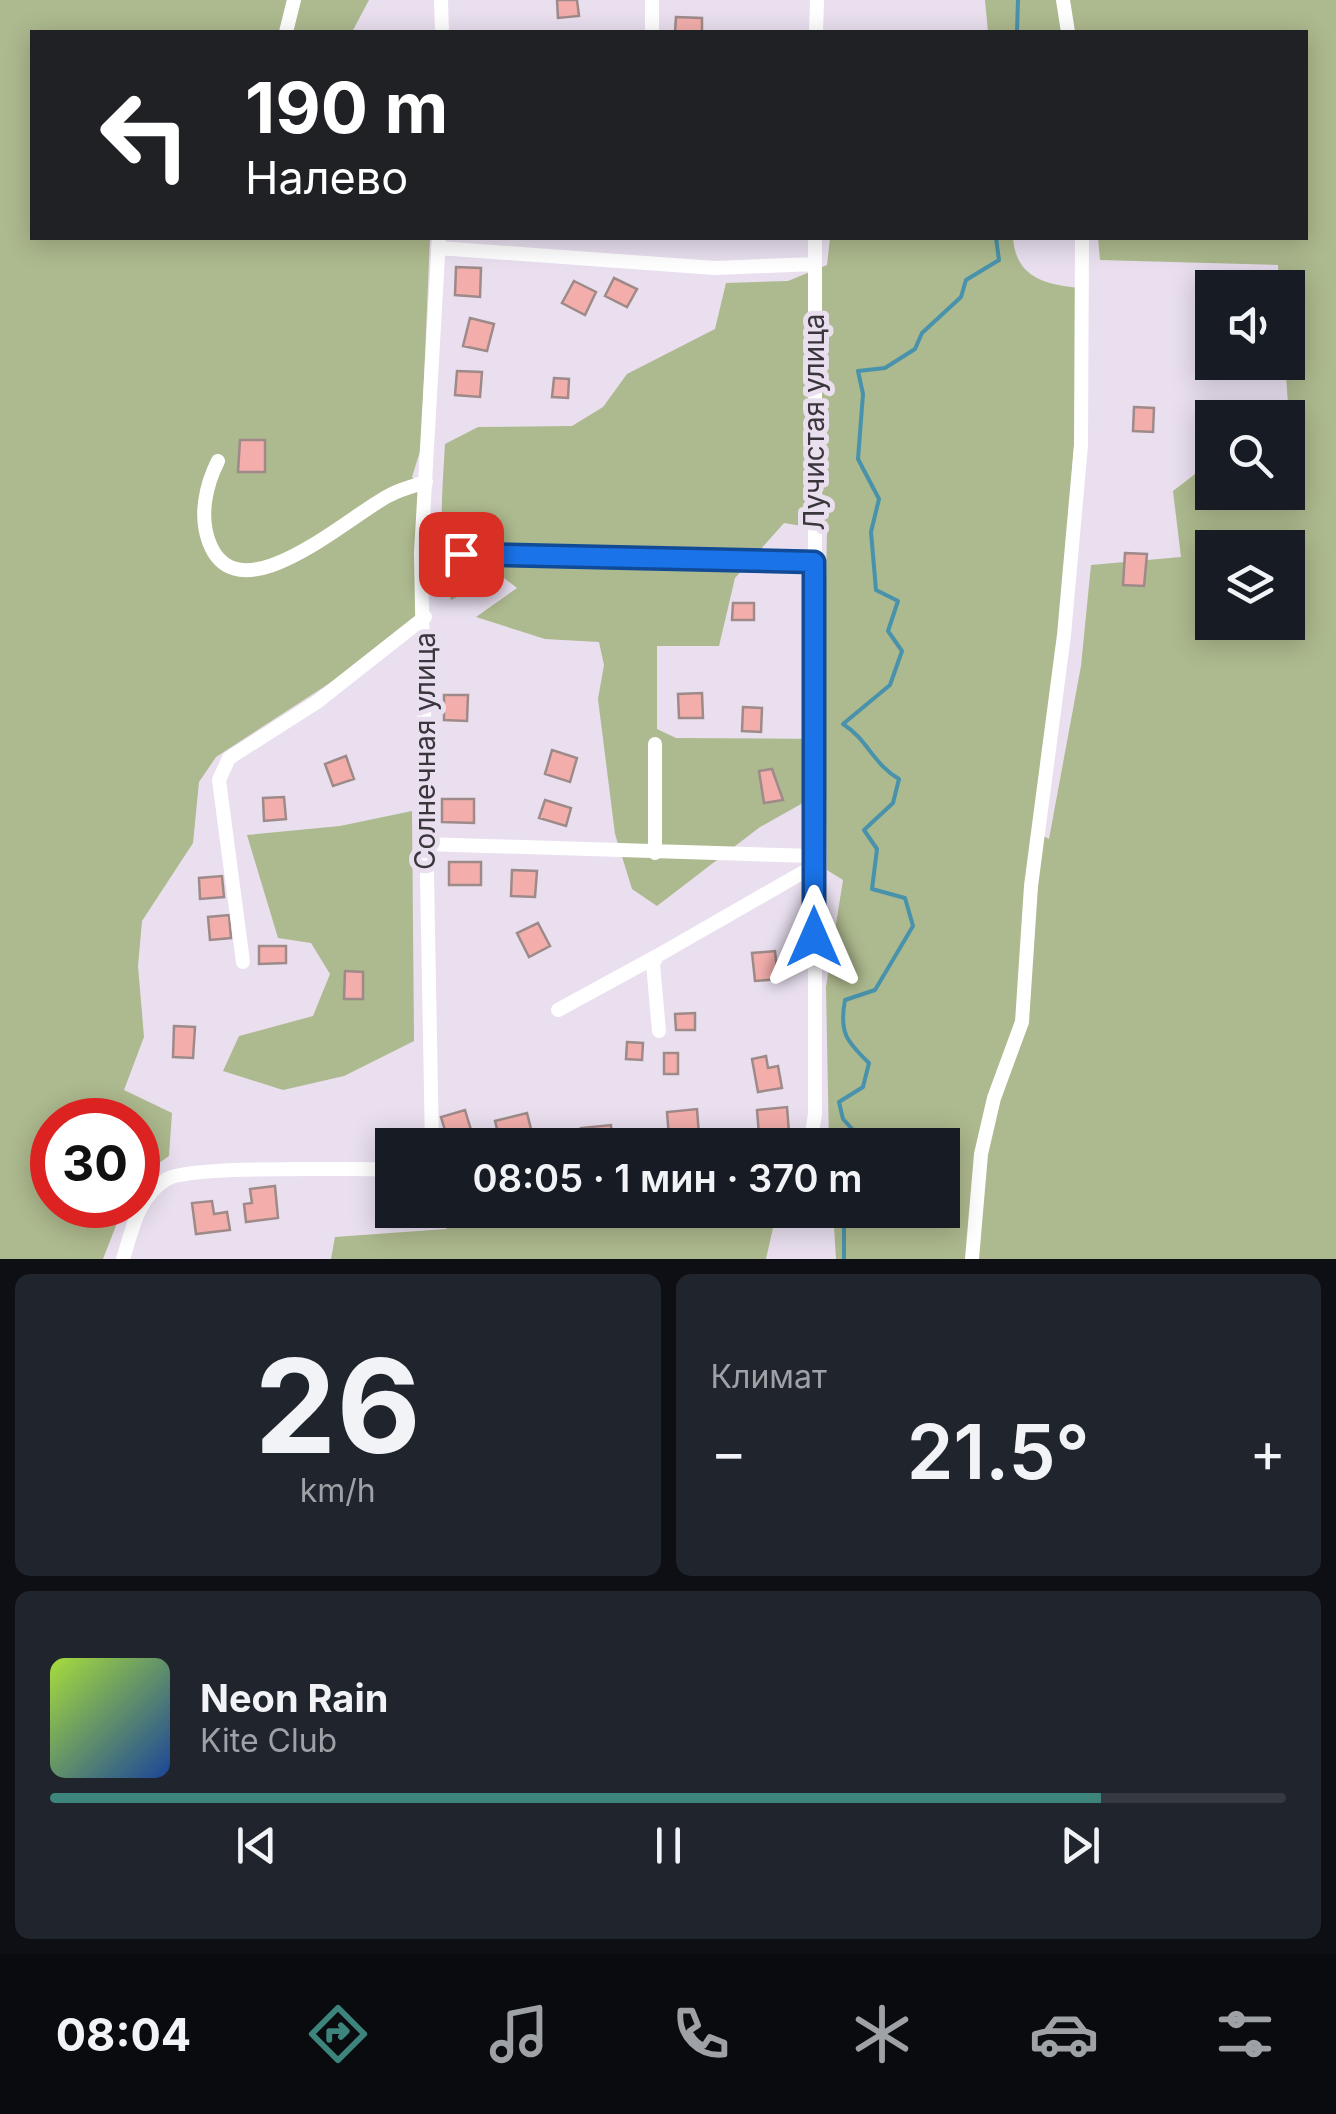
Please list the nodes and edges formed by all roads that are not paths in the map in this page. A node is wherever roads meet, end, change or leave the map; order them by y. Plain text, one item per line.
1 (294, 0) edge
2 (441, 0) edge
3 (652, 0) edge
4 (817, 0) edge
5 (1063, 0) edge
6 (286, 30) edge
7 (442, 30) edge
8 (652, 30) edge
9 (816, 30) edge
10 (1068, 30) edge
11 (814, 240) edge
12 (1082, 240) edge
13 (439, 242) edge
14 (814, 264) junction
15 (218, 461) dead end
16 (426, 482) junction
17 (422, 554) junction
18 (814, 562) junction
19 (425, 617) junction
20 (655, 744) dead end
21 (423, 844) junction
22 (655, 853) junction
23 (814, 861) junction
24 (657, 956) junction
25 (243, 962) dead end
26 (558, 1010) dead end
27 (659, 1031) dead end
28 (431, 1128) edge
29 (813, 1128) edge
30 (375, 1169) edge
31 (123, 1259) edge
32 (972, 1259) edge

1 - 6 street
2 - 7 street
3 - 8 street
4 - 9 street
5 - 10 street
11 - 14 street, Лучистая улица
12 - 32 street
13 - 14 street
13 - 16 street, Солнечная улица
14 - 18 street, Лучистая улица
15 - 16 street
16 - 17 street, Солнечная улица
17 - 18 street
17 - 19 street, Солнечная улица
18 - 23 street, Лучистая улица
19 - 21 street, Солнечная улица
19 - 25 street
20 - 22 street
21 - 22 street
21 - 28 street, Солнечная улица
22 - 23 street
23 - 24 street
23 - 29 street, Лучистая улица
24 - 26 street
24 - 27 street
30 - 31 street

